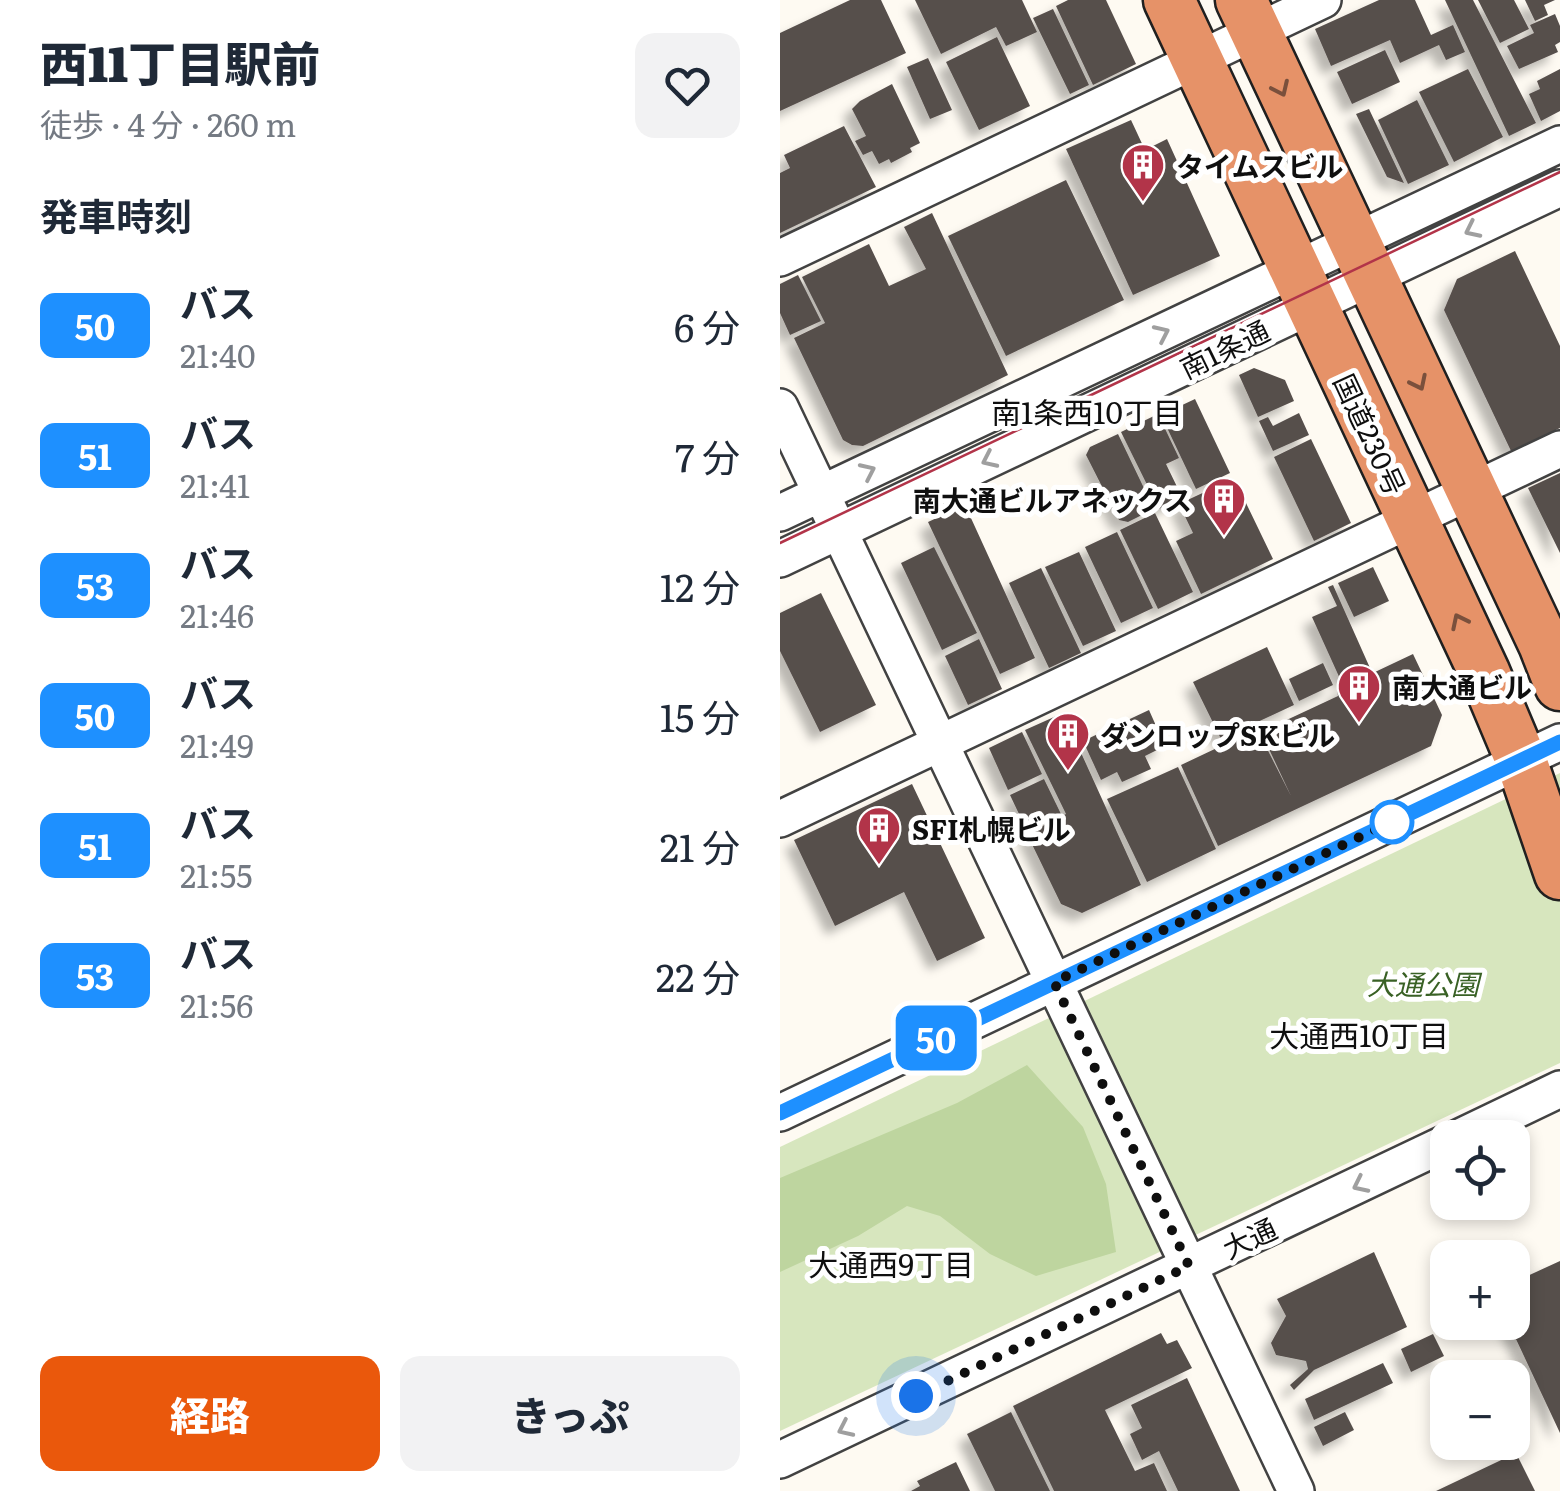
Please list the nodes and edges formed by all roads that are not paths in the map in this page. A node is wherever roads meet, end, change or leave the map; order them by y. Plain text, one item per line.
1 (1169, 0) edge
2 (1323, 0) edge
3 (1248, 16) edge
4 (1197, 60) junction
5 (1560, 144) edge
6 (1560, 188) edge
7 (780, 258) edge
8 (1362, 261) junction
9 (1302, 288) junction
10 (780, 407) edge
11 (1560, 449) edge
12 (1471, 492) junction
13 (821, 493) junction
14 (780, 513) edge
15 (1411, 521) junction
16 (838, 531) junction
17 (780, 559) edge
18 (1560, 685) edge
19 (940, 742) junction
20 (1541, 751) edge
21 (780, 819) edge
22 (1560, 874) edge
23 (1054, 982) junction
24 (1560, 1089) edge
25 (780, 1113) edge
26 (1495, 1120) edge
27 (1430, 1151) edge
28 (1189, 1266) junction
29 (780, 1460) edge
30 (1296, 1491) edge

1 - 4 highway, 国道230号
2 - 3 street
3 - 4 street
3 -> 8 highway
4 - 7 street
4 - 9 highway, 国道230号
5 - 8 street, 南1条通
6 -> 8 street, 南1条通
8 - 9 street, 南1条通
8 -> 12 highway
13 -> 9 street, 南1条通
9 - 15 highway, 国道230号
9 -> 16 street, 南1条通
10 - 13 street
11 - 12 street
12 - 15 street
12 - 18 highway
13 - 14 street, 南1条通
13 - 16 street
15 - 19 street
20 -> 15 highway, 国道230号
16 - 17 street, 南1条通
16 - 19 street
19 - 21 street
19 - 23 street
20 - 22 highway, 国道230号
20 - 23 street
23 - 25 street
23 - 28 street
24 - 26 street
27 -> 28 street, 大通
28 -> 29 street, 大通
28 - 30 street

